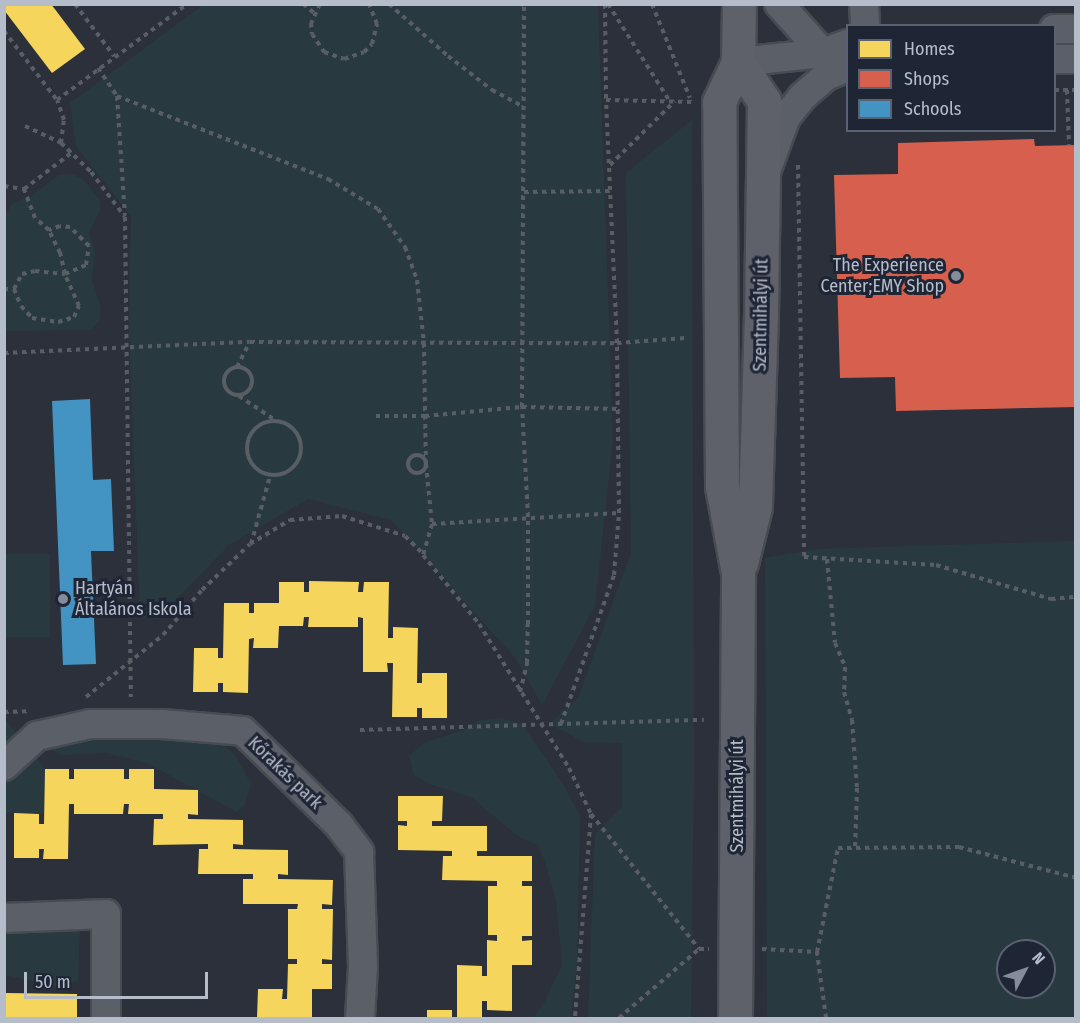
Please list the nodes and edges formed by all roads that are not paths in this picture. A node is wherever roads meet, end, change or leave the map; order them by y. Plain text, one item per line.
1 (739, 4) edge
2 (778, 4) edge
3 (864, 4) edge
4 (865, 24) edge
5 (1056, 29) edge
6 (1076, 29) edge
7 (839, 51) edge
8 (1056, 59) edge
9 (1076, 59) edge
10 (738, 62) junction
11 (846, 69) edge
12 (763, 180) junction
13 (738, 573) junction
14 (4, 766) edge
15 (4, 918) edge
16 (106, 1018) edge
17 (360, 1018) edge
18 (735, 1018) edge

1 - 10 main road, Szentmihályi út
2 - 7 street
3 - 4 street
5 - 6 street
7 - 10 street
8 - 9 street
10 - 12 main road, Szentmihályi út
10 - 13 main road, Szentmihályi út
11 - 12 street
12 - 13 main road, Szentmihályi út
13 - 18 main road, Szentmihályi út
14 - 17 street, Kőrakás park
15 - 16 street

